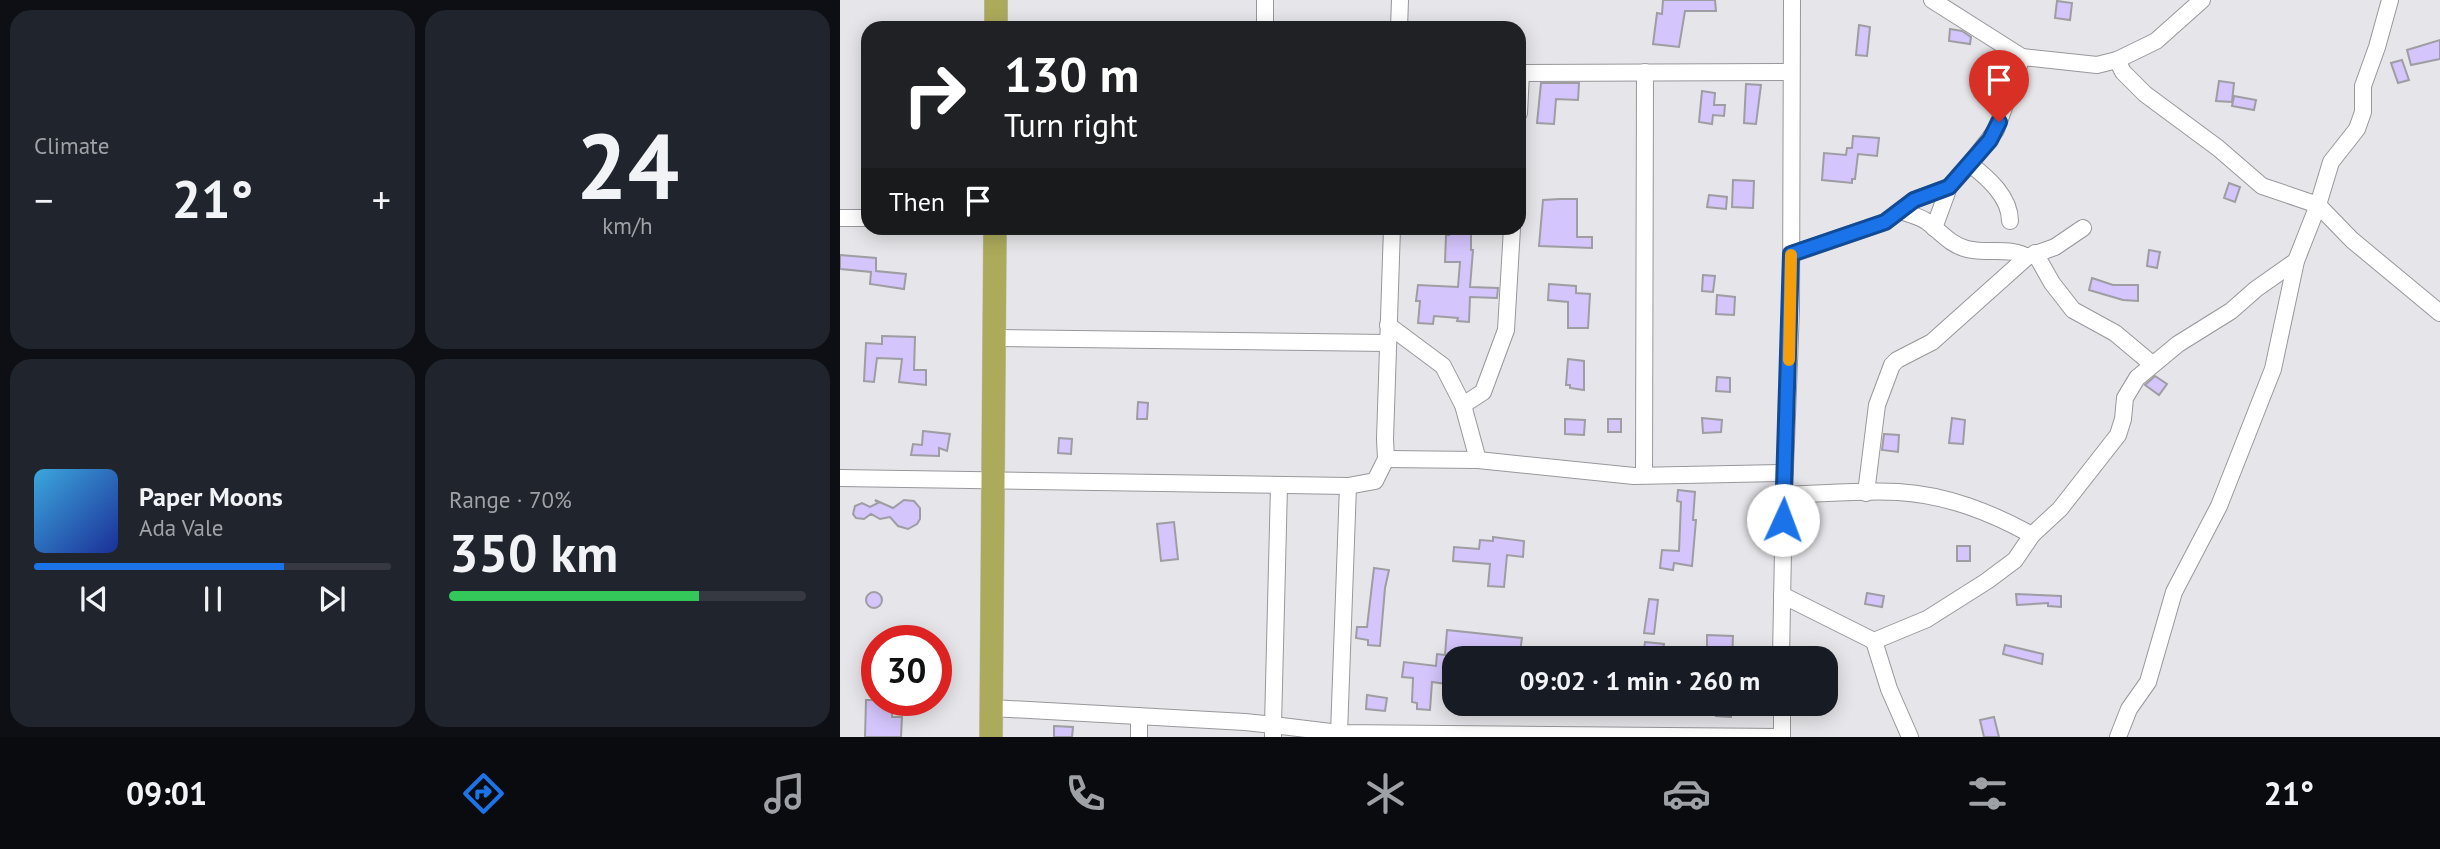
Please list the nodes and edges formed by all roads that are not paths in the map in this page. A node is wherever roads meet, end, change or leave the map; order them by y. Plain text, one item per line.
1 (996, 0) edge
2 (1265, 0) edge
3 (1400, 0) edge
4 (1792, 0) edge
5 (1932, 0) edge
6 (2202, 0) edge
7 (2390, 0) edge
8 (996, 21) edge
9 (1265, 21) edge
10 (1399, 21) edge
11 (2022, 57) junction
12 (2117, 60) junction
13 (1645, 72) junction
14 (1791, 72) junction
15 (1526, 73) edge
16 (1970, 164) junction
17 (1949, 187) junction
18 (2318, 205) junction
19 (1900, 211) junction
20 (840, 218) edge
21 (861, 218) edge
22 (2010, 221) dead end
23 (1934, 228) junction
24 (2083, 228) dead end
25 (995, 235) edge
26 (1391, 235) edge
27 (1512, 235) edge
28 (1791, 254) junction
29 (2031, 255) junction
30 (2296, 261) junction
31 (2440, 313) edge
32 (1388, 325) junction
33 (995, 338) junction
34 (1387, 343) junction
35 (2152, 364) junction
36 (1463, 405) junction
37 (1386, 459) junction
38 (1478, 460) junction
39 (1785, 473) junction
40 (1644, 475) junction
41 (840, 478) edge
42 (993, 479) junction
43 (1279, 486) junction
44 (1348, 486) junction
45 (1866, 493) junction
46 (1784, 495) junction
47 (2032, 536) junction
48 (1782, 595) junction
49 (1874, 640) junction
50 (1781, 646) edge
51 (992, 708) junction
52 (1139, 716) junction
53 (1782, 716) edge
54 (1273, 731) edge
55 (1339, 733) junction
56 (1545, 736) edge
57 (991, 737) edge
58 (1139, 737) edge
59 (1782, 737) edge
60 (1910, 737) edge
61 (2118, 737) edge

1 - 8 highway
2 - 9 street
3 - 10 street
4 - 14 street
5 - 11 street
6 - 12 street
7 - 18 street
11 - 12 street
11 - 16 street
12 - 18 street
13 - 14 street
13 - 15 street
13 - 40 street
14 - 28 street
16 - 17 street
16 - 22 street
17 - 19 street
17 - 23 street
18 - 30 street
18 - 31 street
19 - 23 street
19 - 28 street
20 - 21 street
23 - 29 street
24 - 29 street
25 - 33 highway
26 - 32 street
27 - 36 street
28 - 39 street
29 - 35 street
29 - 45 street
30 - 35 street
30 - 61 street
32 - 34 street
32 - 36 street
33 - 34 street
33 - 42 highway
34 - 37 street
35 - 47 street
36 - 38 street
37 - 38 street
37 - 44 street
38 - 40 street
39 - 40 street
39 - 46 street
41 - 42 street
42 - 43 street
42 - 51 highway
43 - 44 street
43 - 54 street
44 - 55 street
45 - 46 street
45 - 47 street
46 - 48 street
47 - 49 street
48 - 49 street
48 - 50 street
49 - 60 street
51 - 52 street
51 - 57 highway
52 - 54 street
52 - 58 street
53 - 59 street
54 - 55 street
55 - 56 street
56 - 59 street

